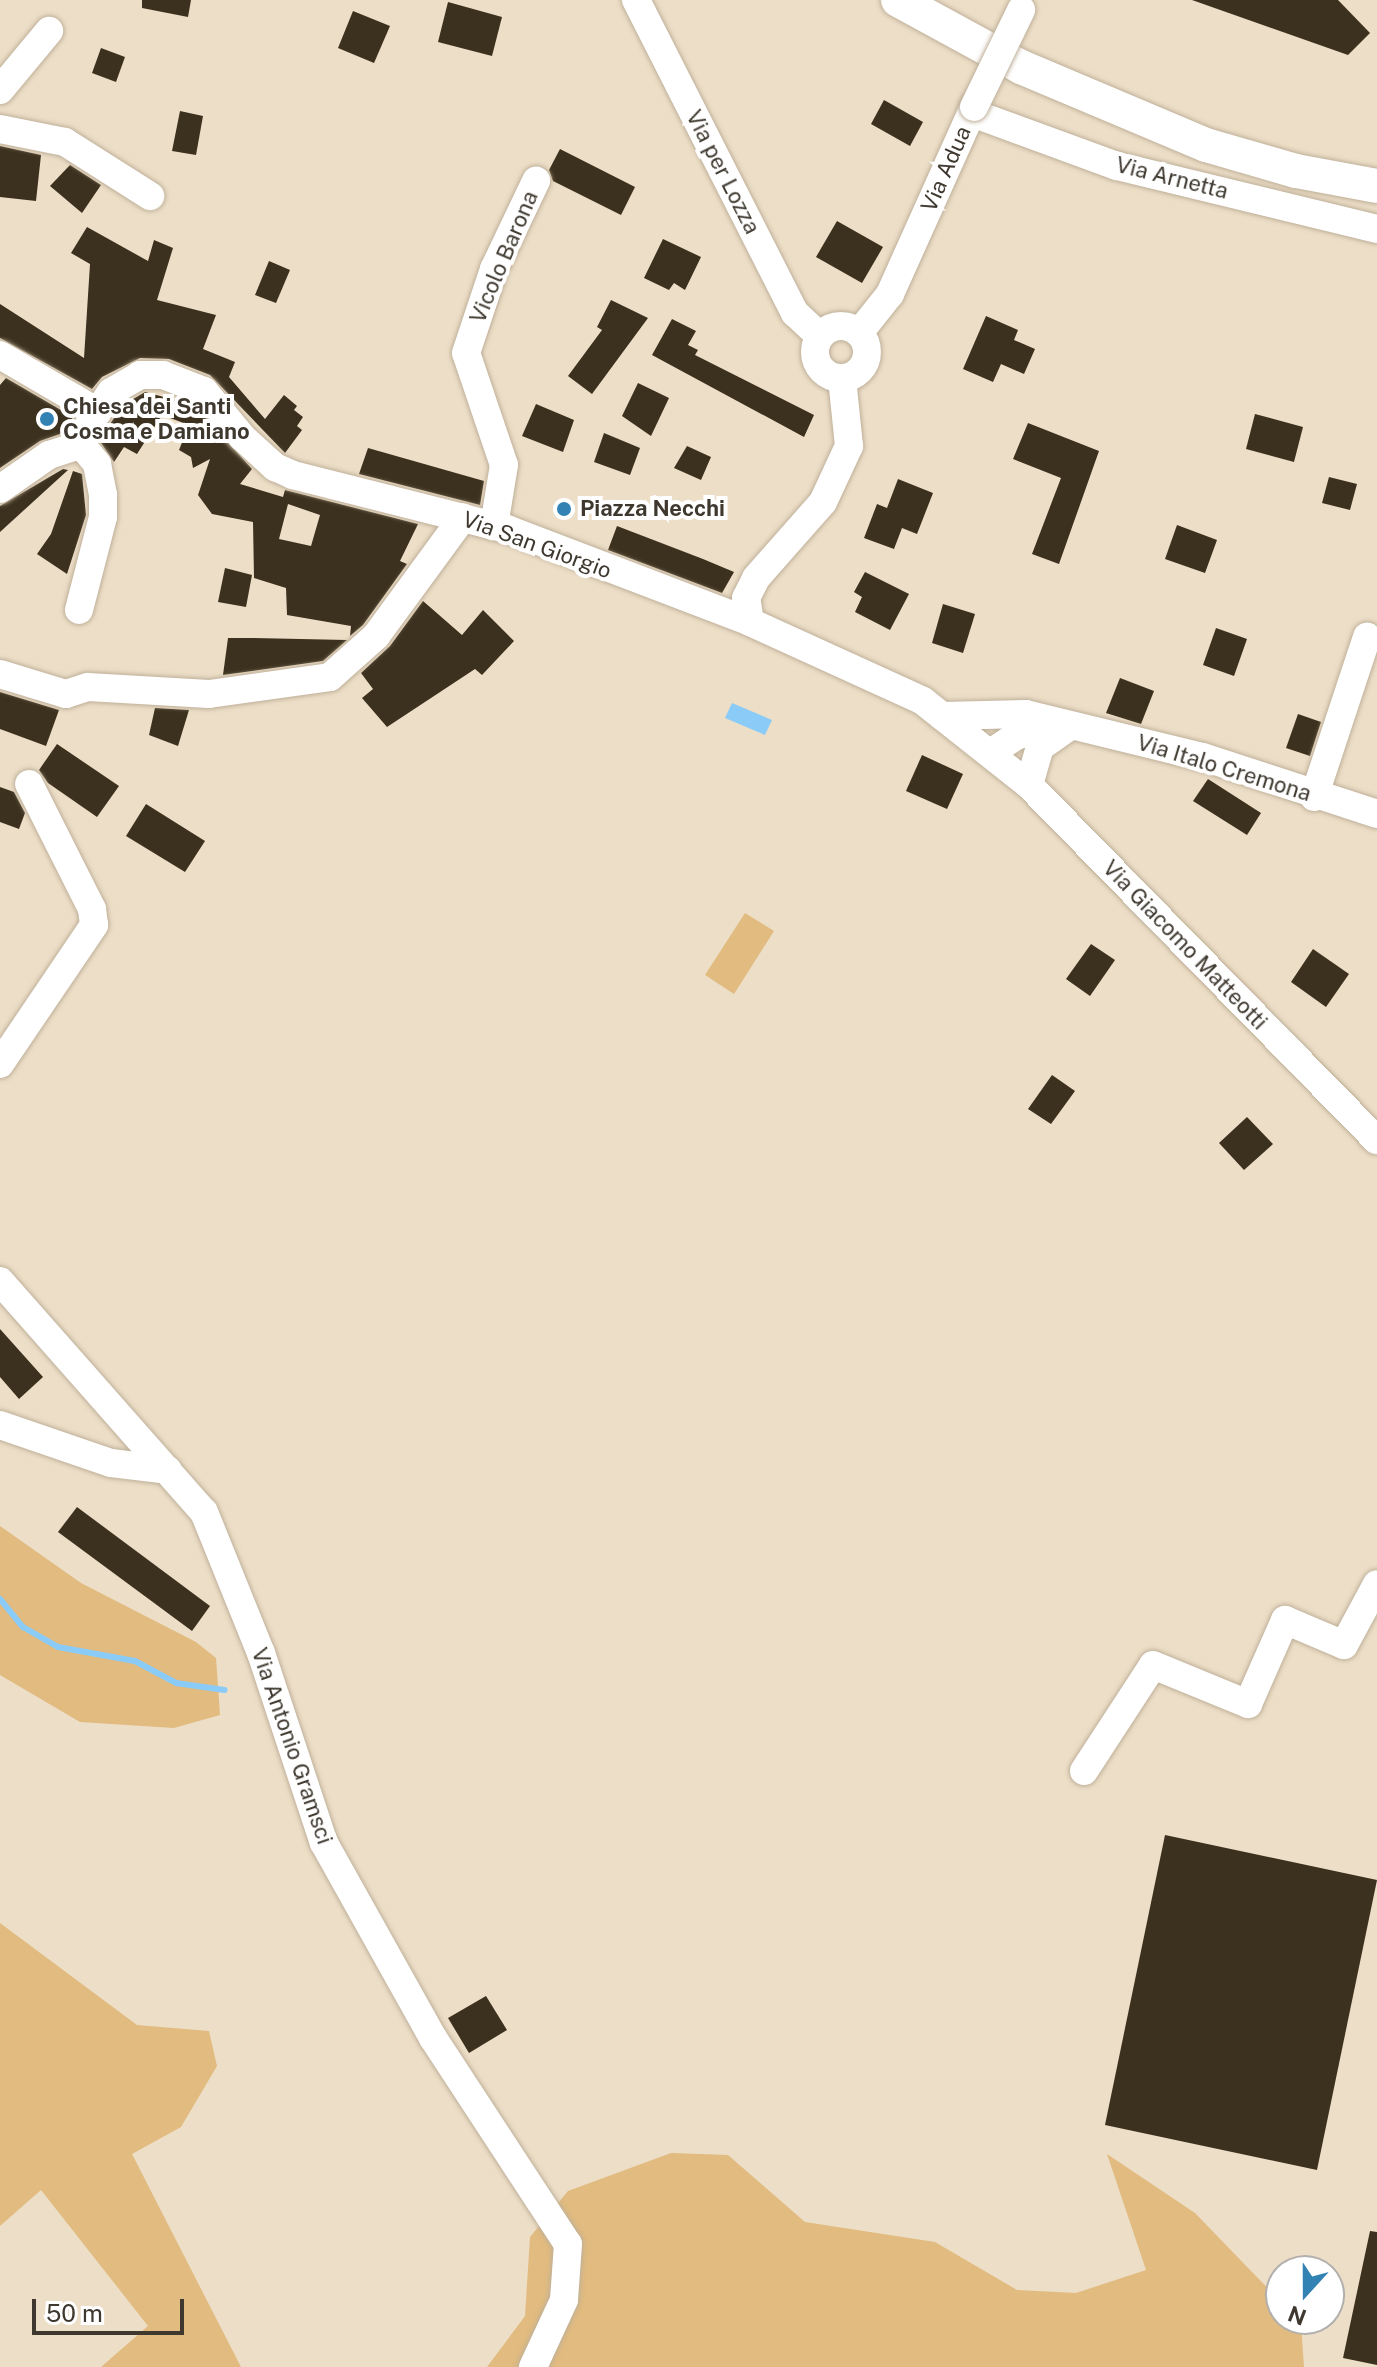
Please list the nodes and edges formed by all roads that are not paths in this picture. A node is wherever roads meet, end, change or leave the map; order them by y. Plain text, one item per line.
1 (636, 0) edge
2 (898, 0) edge
3 (1024, 5) edge
4 (49, 31) dead end
5 (0, 90) edge
6 (973, 110) junction
7 (0, 129) edge
8 (536, 181) dead end
9 (1377, 186) edge
10 (150, 196) dead end
11 (1377, 229) edge
12 (859, 333) junction
13 (820, 336) junction
14 (0, 355) edge
15 (842, 378) junction
16 (98, 412) junction
17 (78, 441) junction
18 (0, 489) edge
19 (463, 517) junction
20 (494, 526) junction
21 (79, 610) dead end
22 (750, 622) junction
23 (1367, 637) dead end
24 (0, 674) edge
25 (942, 716) junction
26 (1062, 724) junction
27 (992, 752) junction
28 (29, 784) dead end
29 (1029, 785) junction
30 (1314, 797) junction
31 (1377, 814) edge
32 (0, 1064) edge
33 (1377, 1140) edge
34 (0, 1281) edge
35 (0, 1425) edge
36 (132, 1428) junction
37 (72, 1446) junction
38 (168, 1470) junction
39 (1377, 1584) edge
40 (1084, 1771) dead end
41 (533, 2367) edge

1 - 13 street, Via per Lozza
2 - 9 main road
3 - 6 street, Via Adua, bridge
4 - 5 street
6 - 11 street, Via Arnetta
6 - 12 street, Via Adua
7 - 10 street
8 - 20 street, Vicolo Barona
12 - 13 street
12 - 15 street
13 - 15 street
14 - 16 street
15 - 22 street
16 - 17 street, Via San Giorgio
16 - 19 street, Via San Giorgio
17 - 18 street
17 - 21 street
19 - 20 street, Via San Giorgio
19 - 24 street
20 - 22 street, Via San Giorgio
22 - 25 street, Via San Giorgio
23 - 30 street
25 - 26 street, Via Italo Cremona
25 - 27 street, Via San Giorgio
26 - 27 street
26 - 29 street
26 - 30 street, Via Italo Cremona
27 - 29 street, Via Giacomo Matteotti
28 - 32 street
29 - 33 street, Via Giacomo Matteotti
30 - 31 street, Via Italo Cremona
34 - 36 street, Via Antonio Gramsci
35 - 37 street
36 - 37 street
36 - 38 street, Via Antonio Gramsci
37 - 38 street
38 - 41 street, Via Antonio Gramsci
39 - 40 street

